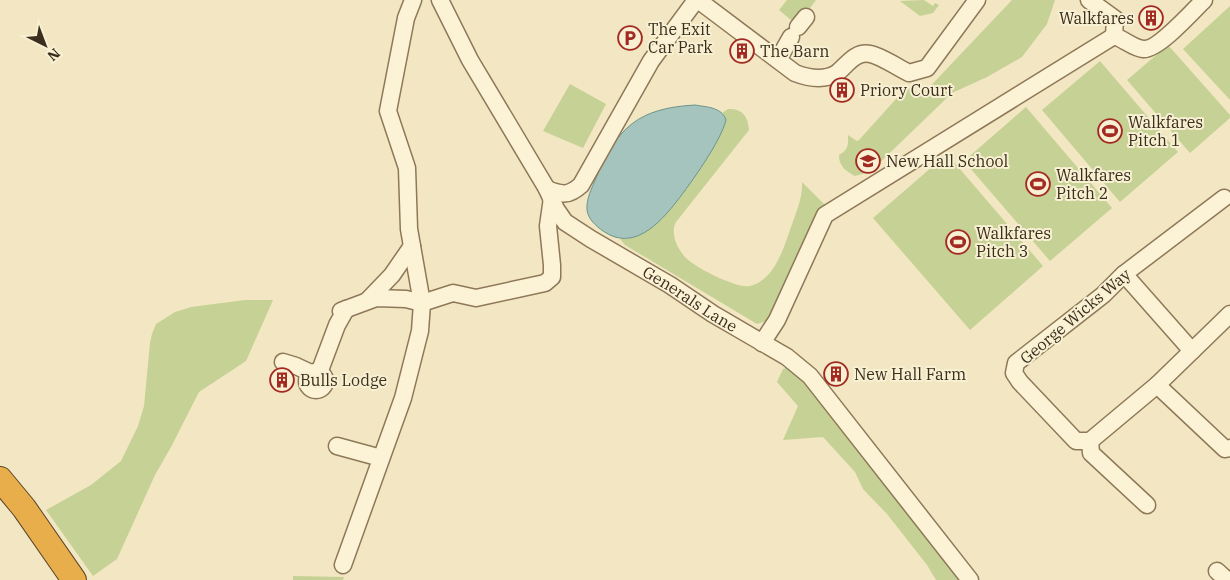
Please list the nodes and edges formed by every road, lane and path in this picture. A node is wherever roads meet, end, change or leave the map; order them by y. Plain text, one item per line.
1 (413, 0) edge
2 (440, 0) edge
3 (697, 0) edge
4 (977, 0) edge
5 (1089, 0) edge
6 (1204, 0) edge
7 (799, 27) dead end
8 (1114, 36) junction
9 (778, 60) junction
10 (550, 193) junction
11 (1224, 198) dead end
12 (412, 246) junction
13 (392, 274) junction
14 (1124, 274) junction
15 (393, 298) junction
16 (367, 301) junction
17 (422, 304) junction
18 (1230, 314) edge
19 (762, 343) junction
20 (1192, 351) junction
21 (283, 362) dead end
22 (1157, 384) junction
23 (1090, 441) junction
24 (336, 446) dead end
25 (1230, 448) edge
26 (381, 458) junction
27 (0, 480) edge
28 (1147, 505) dead end
29 (344, 565) dead end
30 (74, 580) edge
31 (970, 580) edge

1 - 12 street
2 - 10 street, Generals Lane
3 - 9 street
3 - 10 street
4 - 9 street
5 - 8 street
6 - 8 street
7 - 9 street
8 - 19 street
10 - 17 street
10 - 19 street, Generals Lane
11 - 14 street, George Wicks Way
12 - 13 street
12 - 17 street
13 - 15 street
13 - 16 street
14 - 20 street
14 - 23 street, George Wicks Way
15 - 16 street
15 - 17 street
16 - 21 street
17 - 26 street
18 - 20 street
19 - 31 street, Generals Lane
20 - 22 street
22 - 23 street
22 - 25 street
23 - 28 street
24 - 26 street
26 - 29 street
27 - 30 highway

